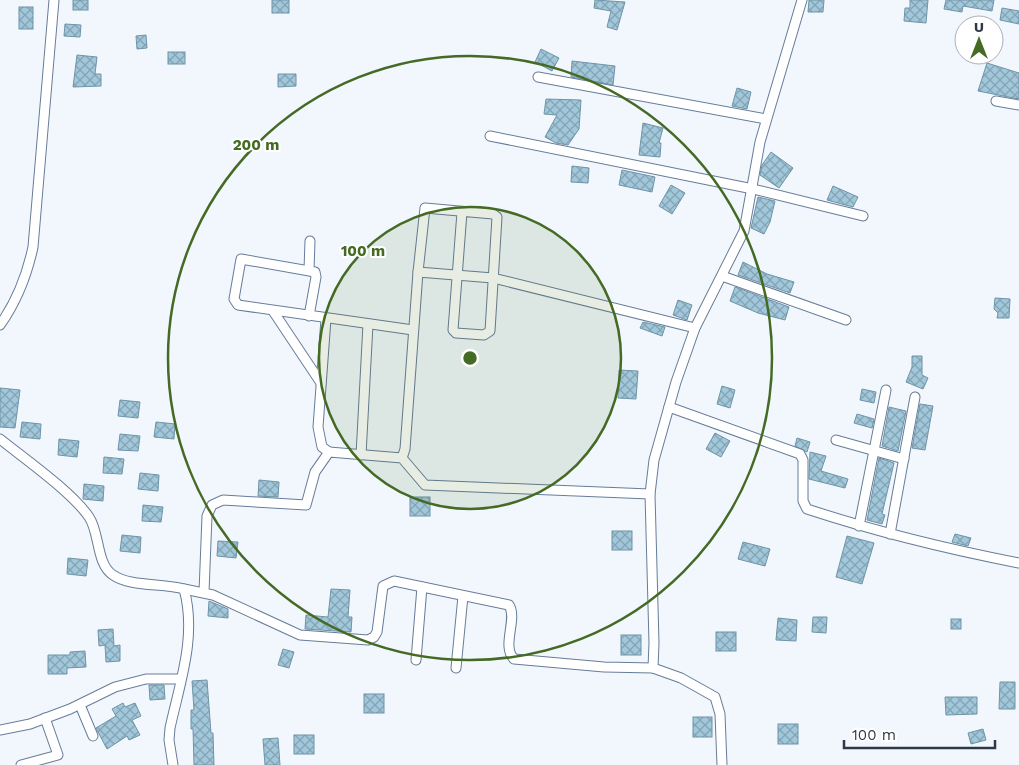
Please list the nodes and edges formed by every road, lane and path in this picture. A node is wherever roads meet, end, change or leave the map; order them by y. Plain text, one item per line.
1 (54, 0) edge
2 (802, 0) edge
3 (538, 77) dead end
4 (996, 101) dead end
5 (1019, 105) edge
6 (766, 119) junction
7 (490, 136) dead end
8 (753, 189) junction
9 (462, 212) junction
10 (863, 216) dead end
11 (310, 242) dead end
12 (309, 270) junction
13 (418, 272) junction
14 (457, 275) junction
15 (722, 276) junction
16 (493, 278) junction
17 (273, 311) junction
18 (309, 316) junction
19 (326, 319) junction
20 (846, 320) dead end
21 (368, 324) junction
22 (0, 325) edge
23 (694, 328) junction
24 (414, 330) junction
25 (321, 383) junction
26 (886, 390) dead end
27 (915, 398) dead end
28 (669, 406) junction
29 (0, 439) edge
30 (836, 440) dead end
31 (874, 450) junction
32 (329, 452) junction
33 (361, 455) junction
34 (402, 458) junction
35 (904, 459) junction
36 (650, 494) junction
37 (859, 526) junction
38 (890, 534) junction
39 (1019, 563) edge
40 (422, 586) junction
41 (184, 589) junction
42 (204, 592) junction
43 (463, 596) junction
44 (416, 660) dead end
45 (456, 668) dead end
46 (653, 668) junction
47 (181, 679) junction
48 (80, 705) junction
49 (45, 718) junction
50 (0, 730) edge
51 (93, 736) dead end
52 (21, 765) edge
53 (173, 765) edge
54 (722, 765) edge

1 - 22 street
2 - 6 street
3 - 6 street
4 - 5 street
6 - 8 street
7 - 8 street
8 - 10 street
8 - 15 street
9 - 13 street
9 - 14 street
9 - 16 street
11 - 12 street
12 - 17 street
12 - 18 street
13 - 14 street
13 - 24 street
14 - 16 street
14 - 16 street
15 - 20 street
15 - 23 street
16 - 23 street
17 - 18 street
17 - 25 street
18 - 19 street
19 - 21 street
19 - 25 street
21 - 24 street
21 - 33 street
23 - 28 street
24 - 34 street
25 - 32 street
26 - 31 street
27 - 35 street
28 - 36 street
28 - 37 street
29 - 41 street
30 - 31 street
31 - 35 street
31 - 37 street
32 - 33 street
32 - 42 street
33 - 34 street
34 - 36 street
35 - 38 street
36 - 46 street
37 - 38 street
38 - 39 street
40 - 42 street
40 - 43 street
40 - 44 street
41 - 42 street
41 - 47 street
43 - 45 street
43 - 46 street
46 - 54 street
47 - 48 street
47 - 53 street
48 - 49 street
48 - 51 street
49 - 50 street
49 - 52 street

